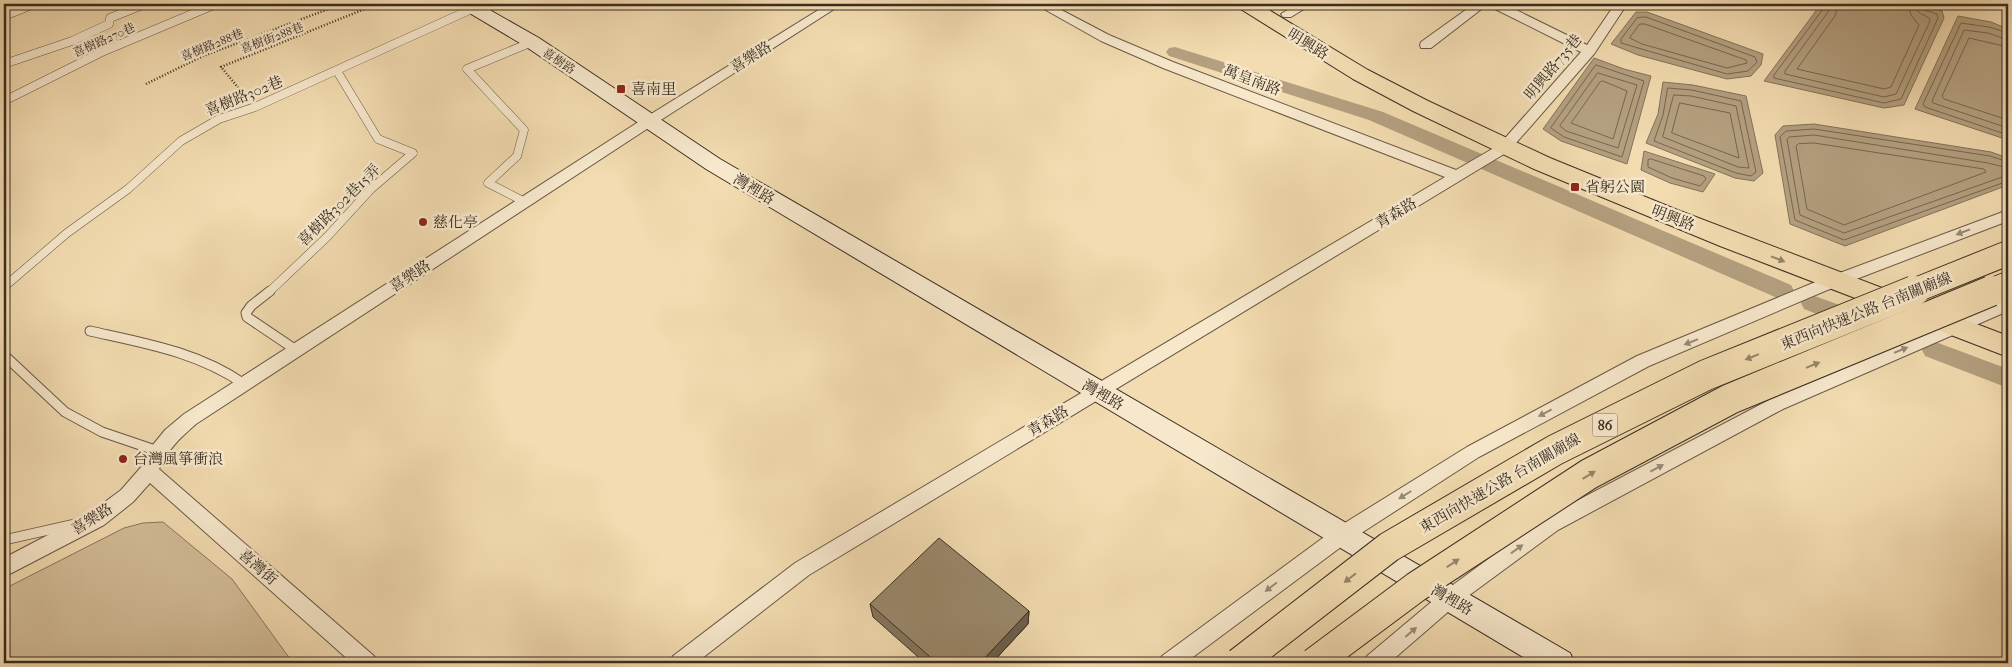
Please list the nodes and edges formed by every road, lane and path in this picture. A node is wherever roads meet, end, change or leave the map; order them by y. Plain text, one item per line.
1 (34, 4) edge
2 (145, 4) edge
3 (216, 4) edge
4 (342, 4) edge
5 (377, 4) edge
6 (836, 4) edge
7 (1041, 4) edge
8 (1246, 4) edge
9 (1482, 4) edge
10 (1495, 4) edge
11 (1621, 4) edge
12 (479, 7) edge
13 (1288, 7) edge
14 (4, 16) edge
15 (532, 42) junction
16 (1426, 45) dead end
17 (1589, 51) junction
18 (4, 64) edge
19 (337, 71) junction
20 (146, 84) dead end
21 (4, 101) edge
22 (255, 108) junction
23 (648, 122) junction
24 (1508, 144) junction
25 (1457, 175) junction
26 (525, 202) junction
27 (2008, 215) edge
28 (2008, 253) edge
29 (1859, 272) junction
30 (1836, 282) junction
31 (2008, 284) edge
32 (4, 287) edge
33 (2008, 304) edge
34 (1966, 322) junction
35 (2008, 330) edge
36 (90, 331) dead end
37 (2008, 348) edge
38 (296, 350) junction
39 (4, 355) edge
40 (244, 384) junction
41 (1097, 392) junction
42 (158, 451) junction
43 (149, 472) junction
44 (97, 519) junction
45 (1342, 535) junction
46 (4, 540) edge
47 (4, 568) edge
48 (1449, 598) junction
49 (367, 663) edge
50 (680, 663) edge
51 (1169, 663) edge
52 (1239, 663) edge
53 (1314, 663) edge
54 (1374, 663) edge
55 (1560, 663) edge

1 - 14 lane
2 - 18 lane
3 - 21 lane, 喜樹路270巷
4 - 20 path, 喜樹路288巷
5 - 22 path, 喜樹街288巷
6 - 23 street, 喜樂路
7 - 25 street, 萬皇南路
8 - 24 main road, 明興路
9 - 16 street
10 - 17 street
11 - 17 street, 明興路735巷
12 - 15 street, 喜樹路
12 - 19 lane, 喜樹路302巷
13 - 24 main road, 明興路
15 - 23 street, 喜樹路
15 - 26 lane
17 - 24 street, 明興路735巷
19 - 22 lane, 喜樹路302巷
19 - 38 lane, 喜樹路302巷15弄
22 - 32 lane, 喜樹路302巷
23 - 26 street, 喜樂路
23 - 41 street, 灣裡路
24 - 25 street, 青森路
24 - 29 main road, 明興路
24 -> 30 main road, 明興路
25 - 41 street, 青森路
26 - 38 street, 喜樂路
27 -> 29 street
28 -> 52 highway, 東西向快速公路 台南關廟線 / 86, bridge
29 - 30 street
29 - 34 main road, 明興路
30 - 34 main road, 明興路
30 -> 45 street
53 -> 31 highway, 東西向快速公路 台南關廟線 / 86, bridge
33 - 34 street
34 - 35 main road, 明興路
34 - 37 main road, 明興路
48 -> 34 street
36 - 40 lane
38 - 40 street, 喜樂路
39 - 42 lane
40 - 42 street, 喜樂路
41 - 45 street, 灣裡路
41 - 50 street, 青森路
42 - 43 street, 喜樂路
43 - 44 street, 喜樂路
43 - 49 street, 喜灣街
44 - 46 lane
44 - 47 street, 喜樂路
45 - 48 street, 灣裡路
45 -> 51 street
54 -> 48 street
48 - 55 street, 灣裡路

